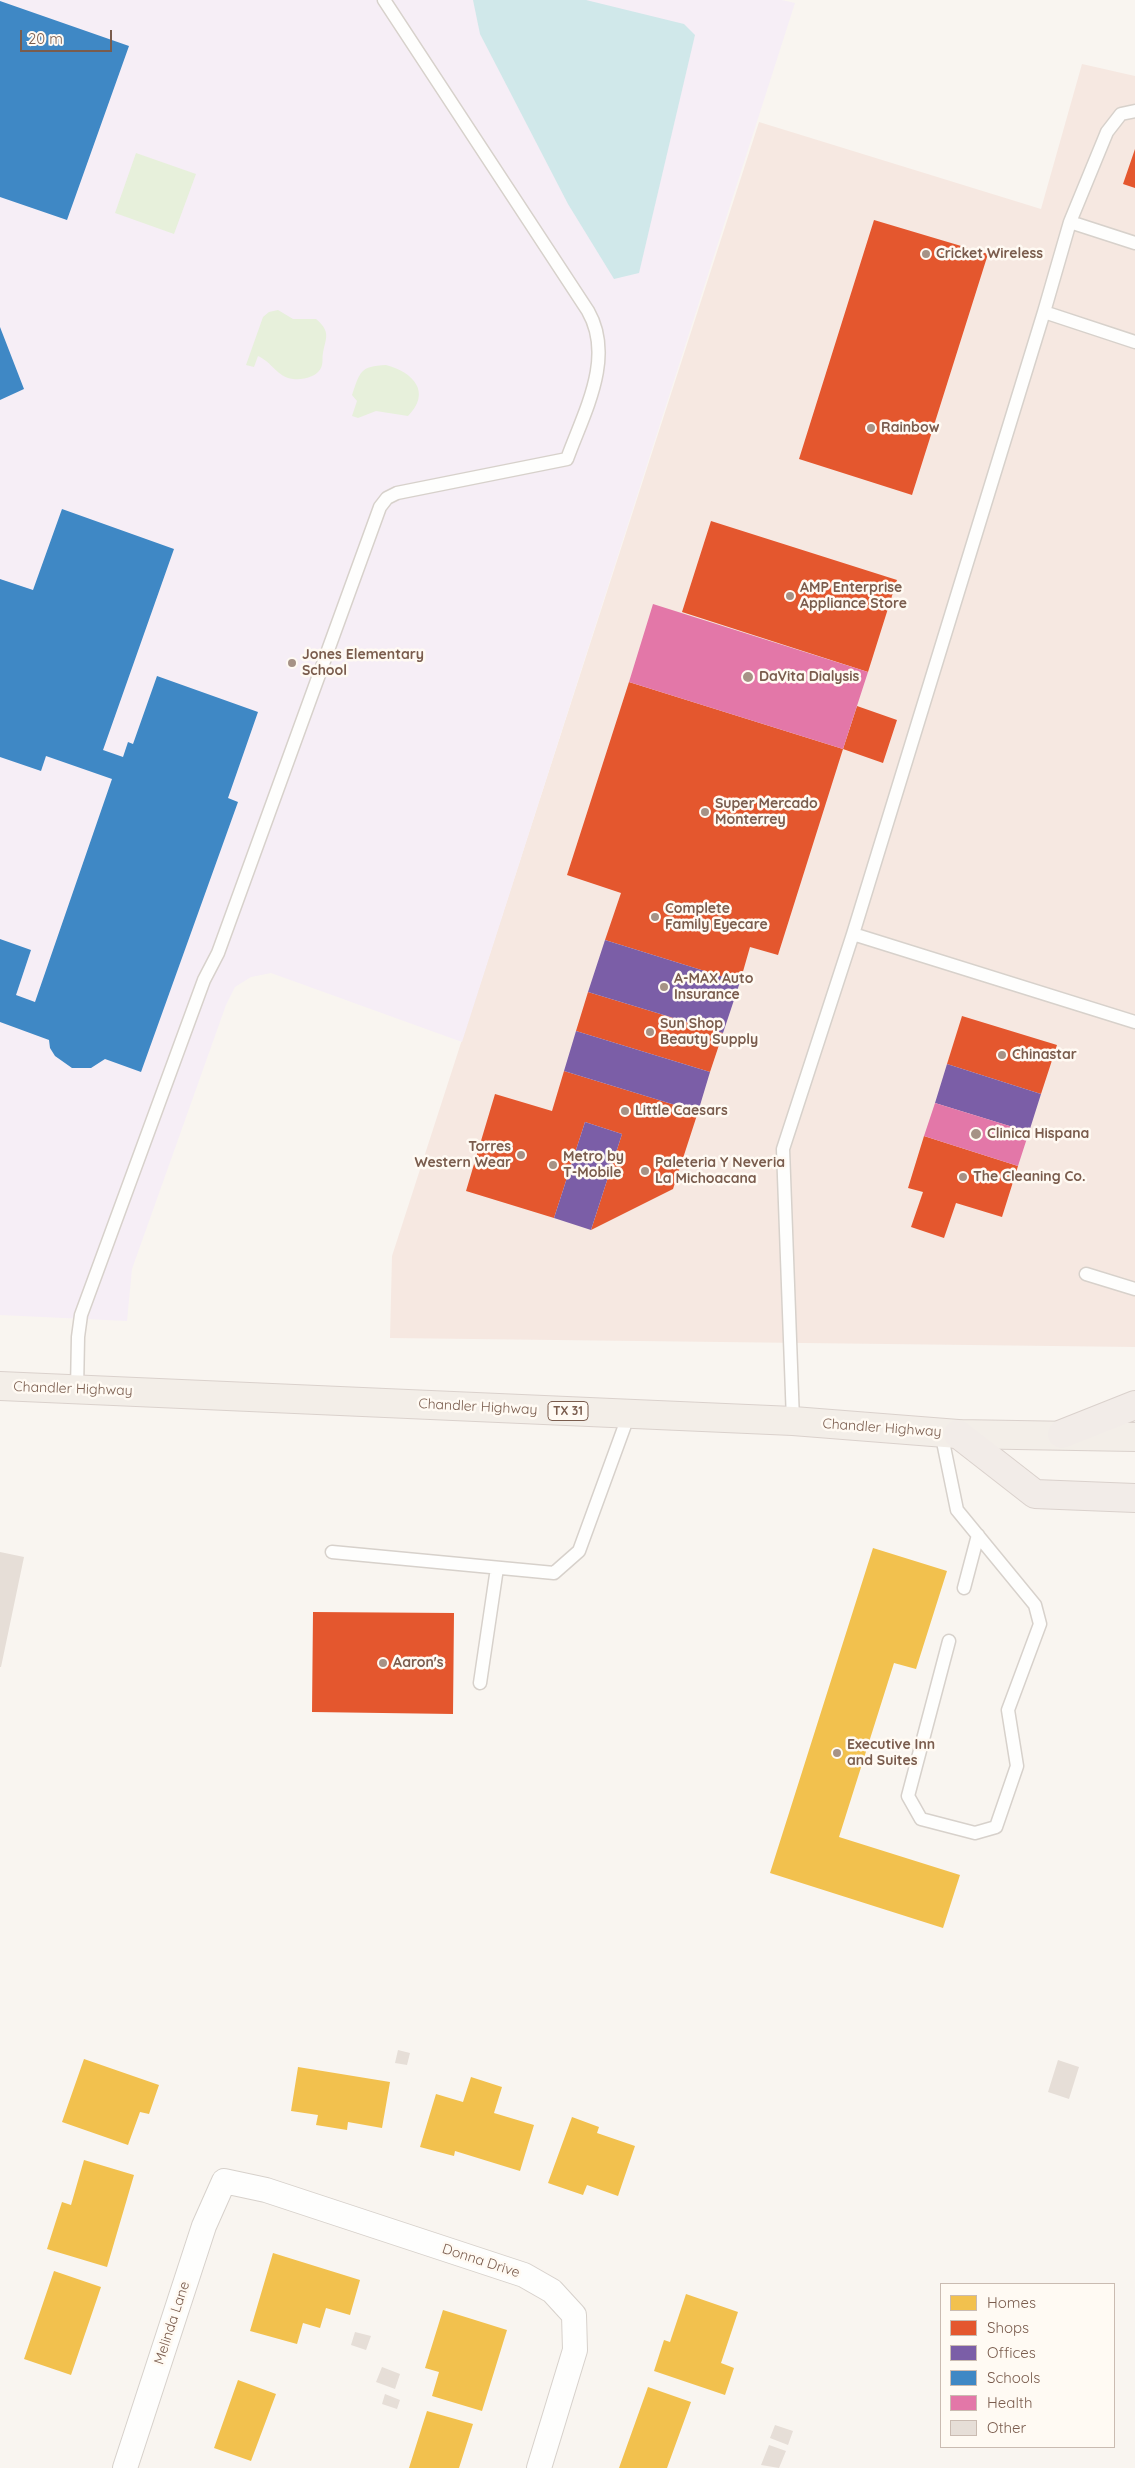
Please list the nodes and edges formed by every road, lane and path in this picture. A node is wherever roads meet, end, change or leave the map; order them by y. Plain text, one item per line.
1 (384, 0) edge
2 (1135, 111) edge
3 (1070, 222) junction
4 (1135, 243) edge
5 (1044, 312) junction
6 (1135, 342) edge
7 (853, 934) junction
8 (1135, 1022) edge
9 (1086, 1274) dead end
10 (1135, 1289) edge
11 (0, 1386) edge
12 (77, 1390) junction
13 (1135, 1405) edge
14 (629, 1414) junction
15 (793, 1422) junction
16 (949, 1433) junction
17 (1062, 1434) junction
18 (1135, 1437) edge
19 (1135, 1498) edge
20 (978, 1535) junction
21 (332, 1552) dead end
22 (497, 1568) junction
23 (964, 1588) dead end
24 (950, 1641) dead end
25 (480, 1683) dead end
26 (224, 2181) joint
27 (125, 2468) edge
28 (539, 2468) edge

1 - 12 lane
2 - 3 lane
3 - 4 lane
3 - 5 lane
5 - 6 lane
5 - 7 lane
7 - 8 lane
7 - 15 lane
9 - 10 lane
11 - 12 main road, Chandler Highway / TX 31
12 - 14 main road, Chandler Highway / TX 31
13 - 17 highway
14 - 15 main road, Chandler Highway / TX 31
14 - 22 lane
15 - 16 main road, Chandler Highway / TX 31
16 - 17 main road, Chandler Highway / TX 31
16 - 19 highway
16 - 20 lane
17 - 18 main road, Chandler Highway / TX 31
20 - 23 lane
20 - 24 lane
21 - 22 lane
22 - 25 lane
26 - 27 street, Melinda Lane
26 - 28 street, Donna Drive

